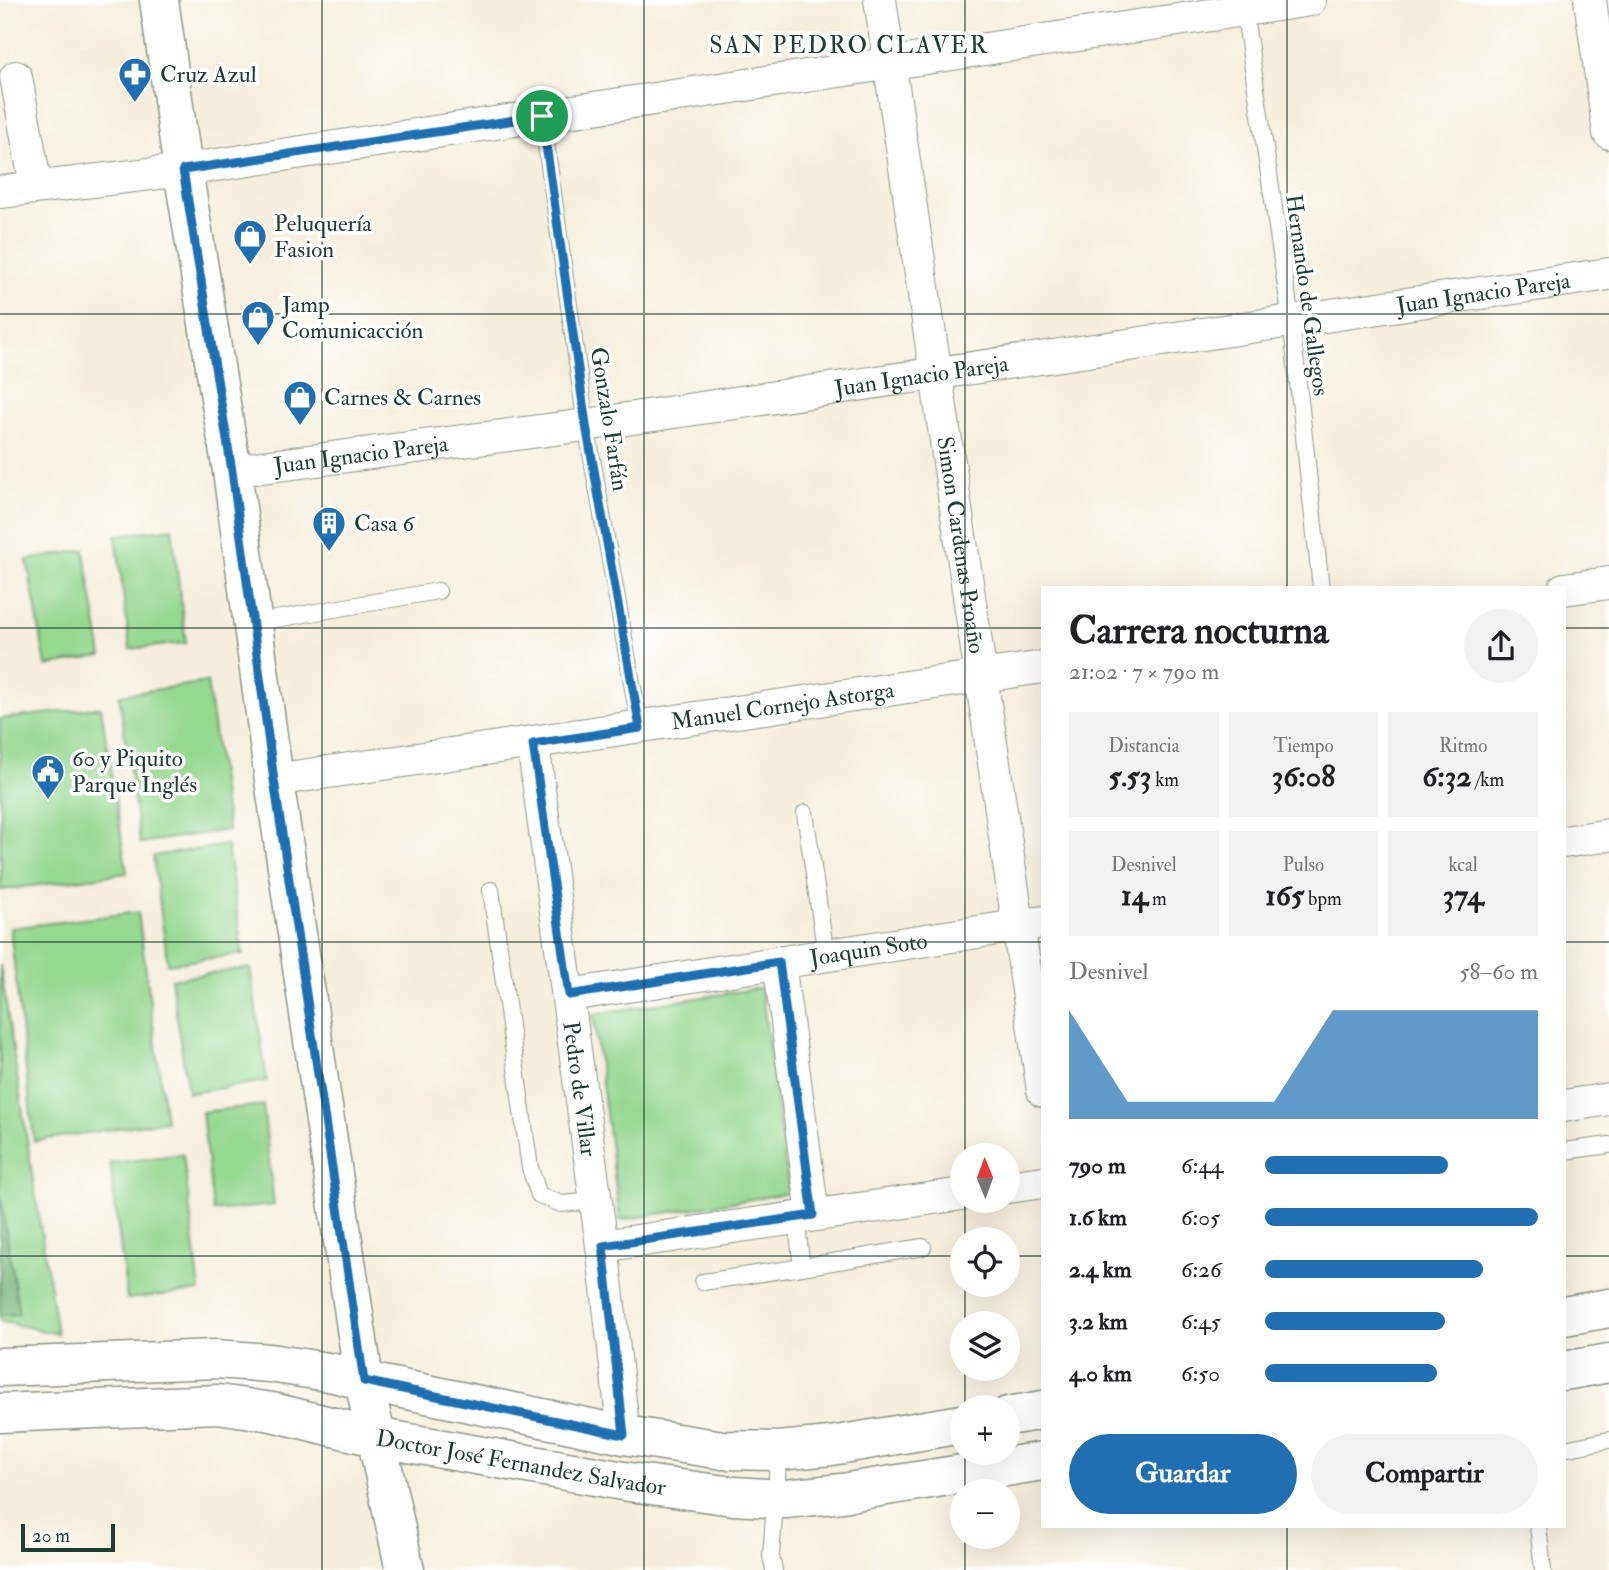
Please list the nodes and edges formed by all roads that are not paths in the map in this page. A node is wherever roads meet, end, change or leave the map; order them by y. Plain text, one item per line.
1 (159, 0) edge
2 (880, 0) edge
3 (1310, 0) edge
4 (1590, 0) edge
5 (1244, 9) junction
6 (889, 65) junction
7 (16, 77) dead end
8 (542, 116) junction
9 (1608, 121) edge
10 (183, 170) junction
11 (36, 187) junction
12 (0, 192) edge
13 (1609, 274) edge
14 (1291, 320) junction
15 (935, 372) junction
16 (586, 425) junction
17 (232, 471) junction
18 (1609, 583) edge
19 (1321, 586) edge
20 (1566, 589) edge
21 (438, 591) dead end
22 (253, 623) junction
23 (1041, 667) edge
24 (981, 677) junction
25 (640, 728) junction
26 (533, 744) junction
27 (274, 780) junction
28 (805, 813) dead end
29 (1609, 835) edge
30 (1566, 842) edge
31 (491, 890) dead end
32 (1031, 924) edge
33 (826, 955) junction
34 (779, 962) junction
35 (569, 995) junction
36 (1041, 1063) edge
37 (1609, 1099) edge
38 (1566, 1106) edge
39 (1609, 1145) edge
40 (1566, 1151) edge
41 (1041, 1182) edge
42 (1020, 1185) edge
43 (950, 1196) edge
44 (596, 1201) junction
45 (805, 1217) junction
46 (603, 1246) junction
47 (923, 1247) dead end
48 (802, 1267) junction
49 (703, 1282) dead end
50 (1609, 1308) edge
51 (1566, 1316) edge
52 (1609, 1363) edge
53 (0, 1367) edge
54 (1566, 1371) edge
55 (364, 1381) junction
56 (1041, 1410) edge
57 (0, 1413) edge
58 (1020, 1414) edge
59 (950, 1426) edge
60 (624, 1435) junction
61 (375, 1437) junction
62 (1609, 1440) edge
63 (1566, 1449) edge
64 (779, 1451) junction
65 (1041, 1461) edge
66 (774, 1498) junction
67 (1538, 1528) edge
68 (405, 1570) edge
69 (774, 1570) edge
70 (1543, 1570) edge

1 - 10 main road
2 - 6 street, Simon Cardenas Proaño
3 - 5 street
4 - 9 street
5 - 6 street
5 - 14 lane, Hernando de Gallegos
6 - 8 street
6 - 15 street, Simon Cardenas Proaño
7 - 11 street
8 - 10 street
8 - 16 lane, Gonzalo Farfán
10 - 11 street
10 - 17 main road
11 - 12 street
13 - 14 street, Juan Ignacio Pareja
14 - 15 street, Juan Ignacio Pareja
14 - 19 lane, Hernando de Gallegos
15 - 16 street, Juan Ignacio Pareja
15 - 24 street, Simon Cardenas Proaño
16 - 17 street, Juan Ignacio Pareja
16 - 25 lane, Gonzalo Farfán
17 - 22 main road
18 - 20 street
21 - 22 lane
22 - 27 main road
23 - 24 street, Manuel Cornejo Astorga
24 - 25 street, Manuel Cornejo Astorga
24 - 32 street, Simon Cardenas Proaño
25 - 26 street, Manuel Cornejo Astorga
26 - 27 street, Manuel Cornejo Astorga
26 - 35 street, Pedro de Villar
27 - 55 main road
28 - 33 lane
29 - 30 street
31 - 44 lane
32 - 33 street, Joaquin Soto
32 - 36 street, Simon Cardenas Proaño
33 - 34 street, Joaquin Soto
34 - 35 street, Joaquin Soto
34 - 45 street
35 - 44 street, Pedro de Villar
37 - 38 street
39 - 40 lane
41 - 42 street
43 - 45 street
44 - 46 street, Pedro de Villar
45 - 46 street
45 - 48 lane
46 - 60 street, Pedro de Villar
47 - 48 lane
48 - 49 lane
50 - 51 main road
52 - 54 main road
53 - 55 main road, Doctor José Fernandez Salvador
55 - 60 main road, Doctor José Fernandez Salvador
55 - 61 main road
56 - 58 main road
57 - 61 main road, Doctor José Fernandez Salvador
59 - 64 main road, Doctor José Fernandez Salvador
60 - 64 main road, Doctor José Fernandez Salvador
61 - 66 main road, Doctor José Fernandez Salvador
61 - 68 main road
62 - 63 lane
64 - 66 lane
65 - 66 main road, Doctor José Fernandez Salvador
66 - 69 lane
67 - 70 lane

